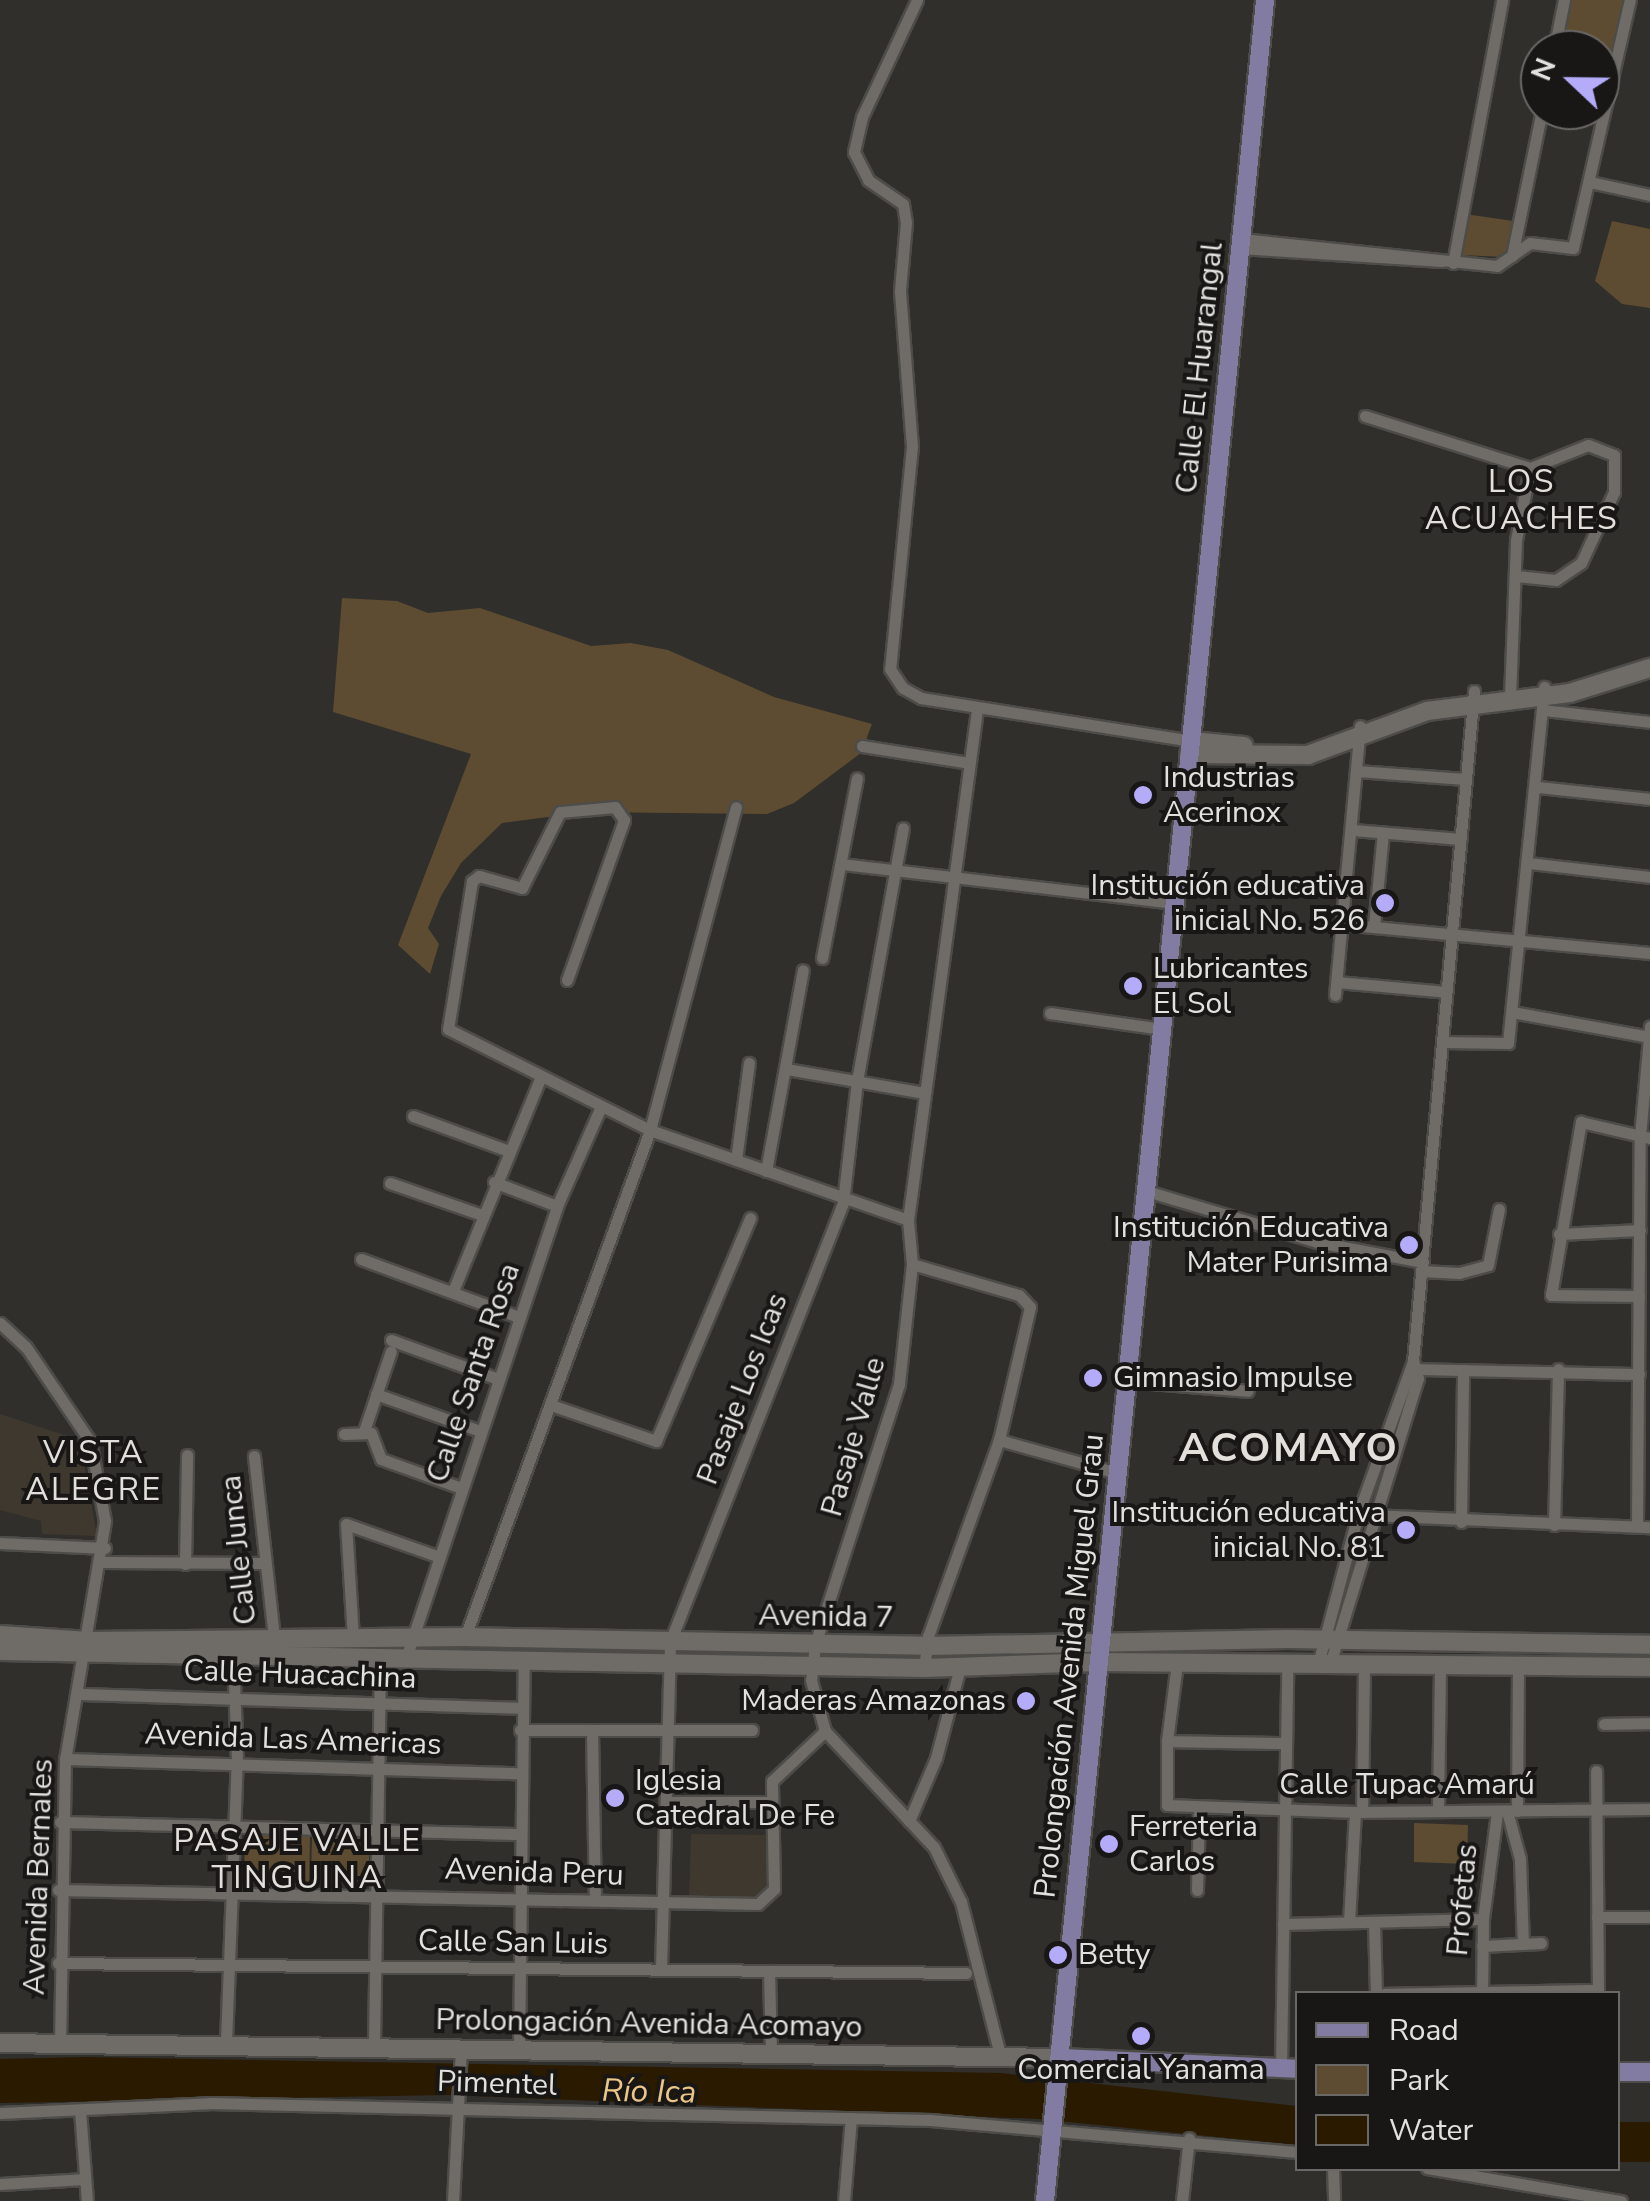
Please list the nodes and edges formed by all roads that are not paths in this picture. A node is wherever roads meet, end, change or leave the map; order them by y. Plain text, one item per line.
1 (917, 0) edge
2 (1264, 0) edge
3 (1502, 0) edge
4 (1564, 0) edge
5 (1630, 0) edge
6 (1558, 30) edge
7 (1620, 45) edge
8 (1538, 130) edge
9 (1601, 130) edge
10 (1590, 182) junction
11 (1650, 195) edge
12 (1240, 244) junction
13 (1512, 256) junction
14 (1447, 262) junction
15 (1364, 416) dead end
16 (1530, 468) junction
17 (1516, 576) junction
18 (1650, 656) edge
19 (1650, 668) edge
20 (1510, 692) junction
21 (1474, 697) junction
22 (1544, 698) junction
23 (977, 710) junction
24 (1650, 722) edge
25 (1359, 731) junction
26 (862, 746) dead end
27 (1190, 748) junction
28 (970, 763) junction
29 (1356, 772) junction
30 (857, 778) dead end
31 (1465, 779) junction
32 (1538, 787) junction
33 (1650, 799) edge
34 (736, 808) dead end
35 (902, 828) dead end
36 (1352, 830) junction
37 (1383, 833) junction
38 (1461, 839) junction
39 (1528, 863) junction
40 (842, 864) junction
41 (895, 872) junction
42 (1650, 877) edge
43 (958, 881) junction
44 (1174, 903) junction
45 (1342, 924) junction
46 (1374, 926) junction
47 (1452, 931) junction
48 (1520, 939) junction
49 (1650, 953) edge
50 (822, 958) dead end
51 (803, 970) dead end
52 (566, 980) dead end
53 (1446, 992) junction
54 (1512, 1012) junction
55 (1050, 1013) dead end
56 (1650, 1026) edge
57 (1162, 1029) junction
58 (1650, 1037) edge
59 (1442, 1042) junction
60 (749, 1064) dead end
61 (787, 1069) junction
62 (541, 1076) junction
63 (857, 1082) junction
64 (925, 1093) junction
65 (600, 1109) junction
66 (413, 1116) dead end
67 (650, 1130) junction
68 (1645, 1137) edge
69 (506, 1150) junction
70 (736, 1160) junction
71 (766, 1171) junction
72 (390, 1182) dead end
73 (494, 1182) junction
74 (1143, 1190) junction
75 (843, 1202) junction
76 (557, 1206) junction
77 (1499, 1209) dead end
78 (482, 1215) junction
79 (750, 1218) dead end
80 (908, 1220) junction
81 (1640, 1230) junction
82 (1559, 1234) junction
83 (361, 1260) dead end
84 (912, 1264) junction
85 (1422, 1267) junction
86 (453, 1291) junction
87 (1638, 1296) junction
88 (518, 1318) junction
89 (0, 1323) edge
90 (1415, 1365) junction
91 (1642, 1368) edge
92 (1558, 1369) junction
93 (1463, 1370) junction
94 (498, 1379) junction
95 (1125, 1382) junction
96 (1248, 1391) dead end
97 (376, 1394) junction
98 (550, 1405) junction
99 (364, 1431) junction
100 (480, 1431) junction
101 (344, 1434) dead end
102 (998, 1440) junction
103 (187, 1454) dead end
104 (254, 1456) dead end
105 (1116, 1473) junction
106 (461, 1488) junction
107 (1358, 1514) junction
108 (1374, 1515) junction
109 (1461, 1522) junction
110 (1554, 1525) junction
111 (1643, 1526) edge
112 (0, 1542) edge
113 (105, 1548) junction
114 (438, 1556) junction
115 (103, 1562) junction
116 (185, 1564) junction
117 (264, 1564) junction
118 (0, 1635) edge
119 (274, 1638) junction
120 (353, 1638) junction
121 (465, 1638) junction
122 (1100, 1639) junction
123 (1330, 1640) junction
124 (670, 1642) junction
125 (1650, 1645) edge
126 (926, 1646) junction
127 (88, 1648) junction
128 (408, 1648) junction
129 (0, 1650) edge
130 (813, 1654) junction
131 (233, 1655) junction
132 (380, 1657) junction
133 (524, 1661) junction
134 (1098, 1662) junction
135 (669, 1663) junction
136 (1177, 1663) junction
137 (1287, 1664) junction
138 (1324, 1664) junction
139 (1364, 1665) junction
140 (1440, 1665) junction
141 (1518, 1666) junction
142 (960, 1667) junction
143 (1650, 1667) edge
144 (924, 1668) junction
145 (78, 1694) junction
146 (234, 1698) junction
147 (381, 1702) junction
148 (520, 1708) junction
149 (1650, 1723) edge
150 (1604, 1724) dead end
151 (520, 1730) junction
152 (669, 1730) junction
153 (752, 1730) dead end
154 (592, 1731) junction
155 (825, 1731) junction
156 (1166, 1741) junction
157 (1286, 1743) junction
158 (65, 1758) junction
159 (237, 1762) junction
160 (382, 1766) junction
161 (1596, 1770) dead end
162 (519, 1773) junction
163 (670, 1802) junction
164 (770, 1802) junction
165 (1200, 1807) junction
166 (1650, 1809) edge
167 (1285, 1810) junction
168 (1596, 1810) junction
169 (1438, 1811) junction
170 (1358, 1812) junction
171 (1507, 1812) junction
172 (910, 1821) junction
173 (60, 1822) junction
174 (235, 1828) junction
175 (381, 1828) junction
176 (519, 1834) junction
177 (58, 1890) junction
178 (1197, 1890) dead end
179 (235, 1892) junction
180 (380, 1894) junction
181 (522, 1897) junction
182 (595, 1899) junction
183 (665, 1902) junction
184 (1597, 1917) junction
185 (1650, 1917) edge
186 (1483, 1919) junction
187 (1350, 1922) junction
188 (1374, 1922) junction
189 (1283, 1924) junction
190 (1541, 1943) dead end
191 (1524, 1944) junction
192 (1482, 1946) junction
193 (58, 1962) junction
194 (233, 1962) junction
195 (376, 1966) junction
196 (661, 1968) junction
197 (524, 1970) junction
198 (769, 1971) junction
199 (966, 1973) dead end
200 (1376, 1991) edge
201 (1482, 1991) edge
202 (1559, 1991) edge
203 (1283, 1995) junction
204 (1295, 1995) edge
205 (60, 2042) junction
206 (226, 2042) junction
207 (0, 2044) edge
208 (374, 2045) junction
209 (519, 2050) junction
210 (461, 2054) junction
211 (772, 2054) junction
212 (1001, 2059) junction
213 (1058, 2066) junction
214 (1289, 2069) edge
215 (1620, 2072) edge
216 (1650, 2072) edge
217 (457, 2104) junction
218 (80, 2110) junction
219 (0, 2112) edge
220 (850, 2118) junction
221 (1053, 2125) junction
222 (1189, 2138) junction
223 (1295, 2152) edge
224 (1333, 2171) edge
225 (1441, 2171) edge
226 (85, 2179) junction
227 (7, 2184) edge
228 (1582, 2199) edge
229 (15, 2201) edge
230 (87, 2201) edge
231 (454, 2201) edge
232 (844, 2201) edge
233 (1045, 2201) edge
234 (1182, 2201) edge
235 (1334, 2201) edge
236 (1621, 2201) edge

1 - 23 street
2 - 12 main road, Calle El Huarangal
3 - 14 street
4 - 6 street
5 - 7 street
8 - 13 street
9 - 10 street
10 - 11 street
10 - 13 street
12 - 14 street
12 - 27 main road, Calle El Huarangal
13 - 14 street
15 - 16 street
16 - 17 street
16 - 17 street
17 - 20 street
18 - 22 street
19 - 22 street
20 - 21 street
20 - 22 street
21 - 25 street
21 - 31 street
22 - 24 street
22 - 32 street
23 - 27 street
23 - 28 street, Pasaje Valle
25 - 27 street
25 - 29 street
26 - 28 street
27 - 44 main road, Prolongación Avenida Miguel Grau
28 - 43 street, Pasaje Valle
29 - 31 street
29 - 36 street
30 - 40 street
31 - 38 street
32 - 33 street
32 - 39 street
34 - 67 street
35 - 41 street, Pasaje Los Icas
36 - 37 street
36 - 45 street
37 - 38 street
37 - 46 street
38 - 47 street
39 - 42 street
39 - 48 street
40 - 41 street
40 - 50 street
41 - 43 street
41 - 63 street, Pasaje Los Icas
43 - 44 street
43 - 64 street, Pasaje Valle
44 - 57 main road, Prolongación Avenida Miguel Grau
45 - 46 street
45 - 53 street
46 - 47 street
47 - 48 street
47 - 53 street
48 - 49 street
48 - 54 street
51 - 61 street
52 - 62 street
53 - 59 street
54 - 58 street
54 - 59 street
55 - 57 street
56 - 58 street
57 - 74 main road, Prolongación Avenida Miguel Grau
58 - 68 street
59 - 85 street
60 - 70 street
61 - 63 street
61 - 71 street
62 - 65 street
62 - 69 street
63 - 64 street
63 - 75 street, Pasaje Los Icas
64 - 80 street, Pasaje Valle
65 - 67 street
65 - 76 street, Calle Santa Rosa
66 - 69 street
67 - 70 street
67 - 98 street
68 - 81 street
68 - 82 street
69 - 73 street
70 - 71 street
71 - 75 street
72 - 78 street
73 - 76 street
73 - 78 street
74 - 85 street
74 - 95 main road, Prolongación Avenida Miguel Grau
75 - 80 street
75 - 124 street, Pasaje Los Icas
76 - 88 street, Calle Santa Rosa
77 - 85 street
78 - 86 street
79 - 98 street
80 - 84 street, Pasaje Valle
81 - 82 street
81 - 87 street
82 - 87 street
83 - 86 street
84 - 102 street
84 - 130 street, Pasaje Valle
85 - 90 street
86 - 88 street
87 - 91 street
88 - 94 street, Calle Santa Rosa
89 - 113 street, Avenida Bernales
90 - 93 street
90 - 107 street
90 - 108 street
91 - 92 street
91 - 111 street
92 - 93 street
92 - 110 street
93 - 109 street
94 - 97 street
94 - 100 street, Calle Santa Rosa
95 - 96 street
95 - 105 main road, Prolongación Avenida Miguel Grau
97 - 99 street
97 - 100 street
98 - 121 street
99 - 101 street
99 - 106 street
100 - 106 street, Calle Santa Rosa
102 - 105 street
102 - 126 street
103 - 116 street
104 - 117 street, Calle Junca
105 - 122 main road, Prolongación Avenida Miguel Grau
106 - 114 street, Calle Santa Rosa
107 - 108 street
107 - 123 street
108 - 109 street
108 - 123 street
109 - 110 street
110 - 111 street
112 - 113 street
113 - 115 street, Avenida Bernales
114 - 120 street
114 - 128 street, Calle Santa Rosa
115 - 116 street
115 - 127 street, Avenida Bernales
116 - 117 street
117 - 119 street, Calle Junca
118 - 127 street, Avenida 7
119 - 120 street, Avenida 7
119 - 127 street, Avenida 7
120 - 128 street, Avenida 7
121 - 124 street, Avenida 7
121 - 128 street, Avenida 7
122 - 123 street, Avenida 7
122 - 126 street, Avenida 7
122 - 134 main road, Prolongación Avenida Miguel Grau
123 - 125 street, Avenida 7
123 - 138 street
124 - 130 street, Avenida 7
124 - 135 street, Pasaje Los Icas
126 - 130 street, Avenida 7
126 - 144 street
127 - 129 street, Avenida 7
127 - 131 street, Avenida 7
127 - 145 street, Avenida Bernales
128 - 132 street, Avenida 7
128 - 133 street, Avenida 7
130 - 135 street, Avenida 7
130 - 144 street, Avenida 7
130 - 155 street, Pasaje Valle
131 - 132 street, Avenida 7
131 - 146 street
132 - 147 street
133 - 135 street, Avenida 7
133 - 148 street
134 - 136 street, Avenida 7
134 - 142 street, Avenida 7
134 - 213 main road, Prolongación Avenida Miguel Grau
135 - 152 street, Pasaje Los Icas
136 - 137 street, Avenida 7
136 - 156 street
137 - 138 street, Avenida 7
137 - 157 street
138 - 139 street, Avenida 7
139 - 140 street, Avenida 7
139 - 170 street
140 - 141 street, Avenida 7
140 - 169 street
141 - 143 street, Avenida 7
141 - 171 street, Profetas
142 - 144 street, Avenida 7
142 - 172 street
145 - 146 street, Calle Huacachina
145 - 158 street, Avenida Bernales
146 - 147 street, Calle Huacachina
146 - 159 street
147 - 148 street, Calle Huacachina
147 - 160 street
148 - 151 street
149 - 150 street
151 - 154 street
151 - 162 street
152 - 153 street
152 - 154 street
152 - 163 street, Pasaje Los Icas
154 - 182 street
155 - 164 street
155 - 172 street, Pasaje Valle
156 - 157 street
156 - 165 street, Calle Tupac Amarú
157 - 167 street
158 - 159 street, Avenida Las Americas
158 - 173 street, Avenida Bernales
159 - 160 street, Avenida Las Americas
159 - 174 street
160 - 162 street, Avenida Las Americas
160 - 175 street
161 - 168 street
162 - 176 street
163 - 164 street
163 - 183 street, Pasaje Los Icas
164 - 183 street, Avenida Peru
165 - 167 street, Calle Tupac Amarú
165 - 178 street
166 - 168 street, Calle Tupac Amarú
167 - 170 street, Calle Tupac Amarú
167 - 189 street
168 - 171 street, Calle Tupac Amarú
168 - 184 street
169 - 170 street, Calle Tupac Amarú
169 - 171 street, Calle Tupac Amarú
170 - 187 street
171 - 186 street, Profetas
171 - 191 street
172 - 212 street, Pasaje Valle
173 - 174 street
173 - 177 street, Avenida Bernales
174 - 175 street
174 - 179 street
175 - 176 street
175 - 180 street
176 - 181 street
177 - 179 street, Avenida Peru
177 - 193 street, Avenida Bernales
179 - 180 street, Avenida Peru
179 - 194 street
180 - 181 street, Avenida Peru
180 - 195 street
181 - 182 street, Avenida Peru
181 - 197 street
182 - 183 street, Avenida Peru
183 - 196 street, Pasaje Los Icas
184 - 185 street
184 - 202 street
186 - 188 street
186 - 192 street, Profetas
187 - 188 street
187 - 189 street
188 - 200 street
189 - 203 street
190 - 191 street
191 - 192 street
192 - 201 street, Profetas
193 - 194 street, Calle San Luis
193 - 205 street, Avenida Bernales
194 - 195 street, Calle San Luis
194 - 206 street
195 - 197 street, Calle San Luis
195 - 208 street
196 - 197 street, Calle San Luis
196 - 198 street, Calle San Luis
197 - 209 street
198 - 199 street, Calle San Luis
198 - 211 street
203 - 204 street
203 - 214 street
205 - 206 street, Prolongación Avenida Acomayo
205 - 207 street, Prolongación Avenida Acomayo
206 - 208 street, Prolongación Avenida Acomayo
208 - 210 street, Prolongación Avenida Acomayo
209 - 210 street, Prolongación Avenida Acomayo
209 - 211 street, Prolongación Avenida Acomayo
210 - 217 street
211 - 212 street, Prolongación Avenida Acomayo
212 - 213 street, Prolongación Avenida Acomayo
213 - 214 main road, Prolongación Avenida Acomayo
213 - 221 main road, Prolongación Avenida Miguel Grau
215 - 216 main road
217 - 218 street, Pimentel
217 - 220 street, Pimentel
217 - 231 street
218 - 219 street, Pimentel
218 - 226 street
220 - 221 street, Pimentel
220 - 232 street
221 - 222 street, Pimentel
221 - 233 main road, Prolongación Avenida Miguel Grau
222 - 223 street, Pimentel
222 - 234 street
224 - 235 street
225 - 228 street
226 - 227 street
226 - 230 street
227 - 229 street
228 - 236 street

